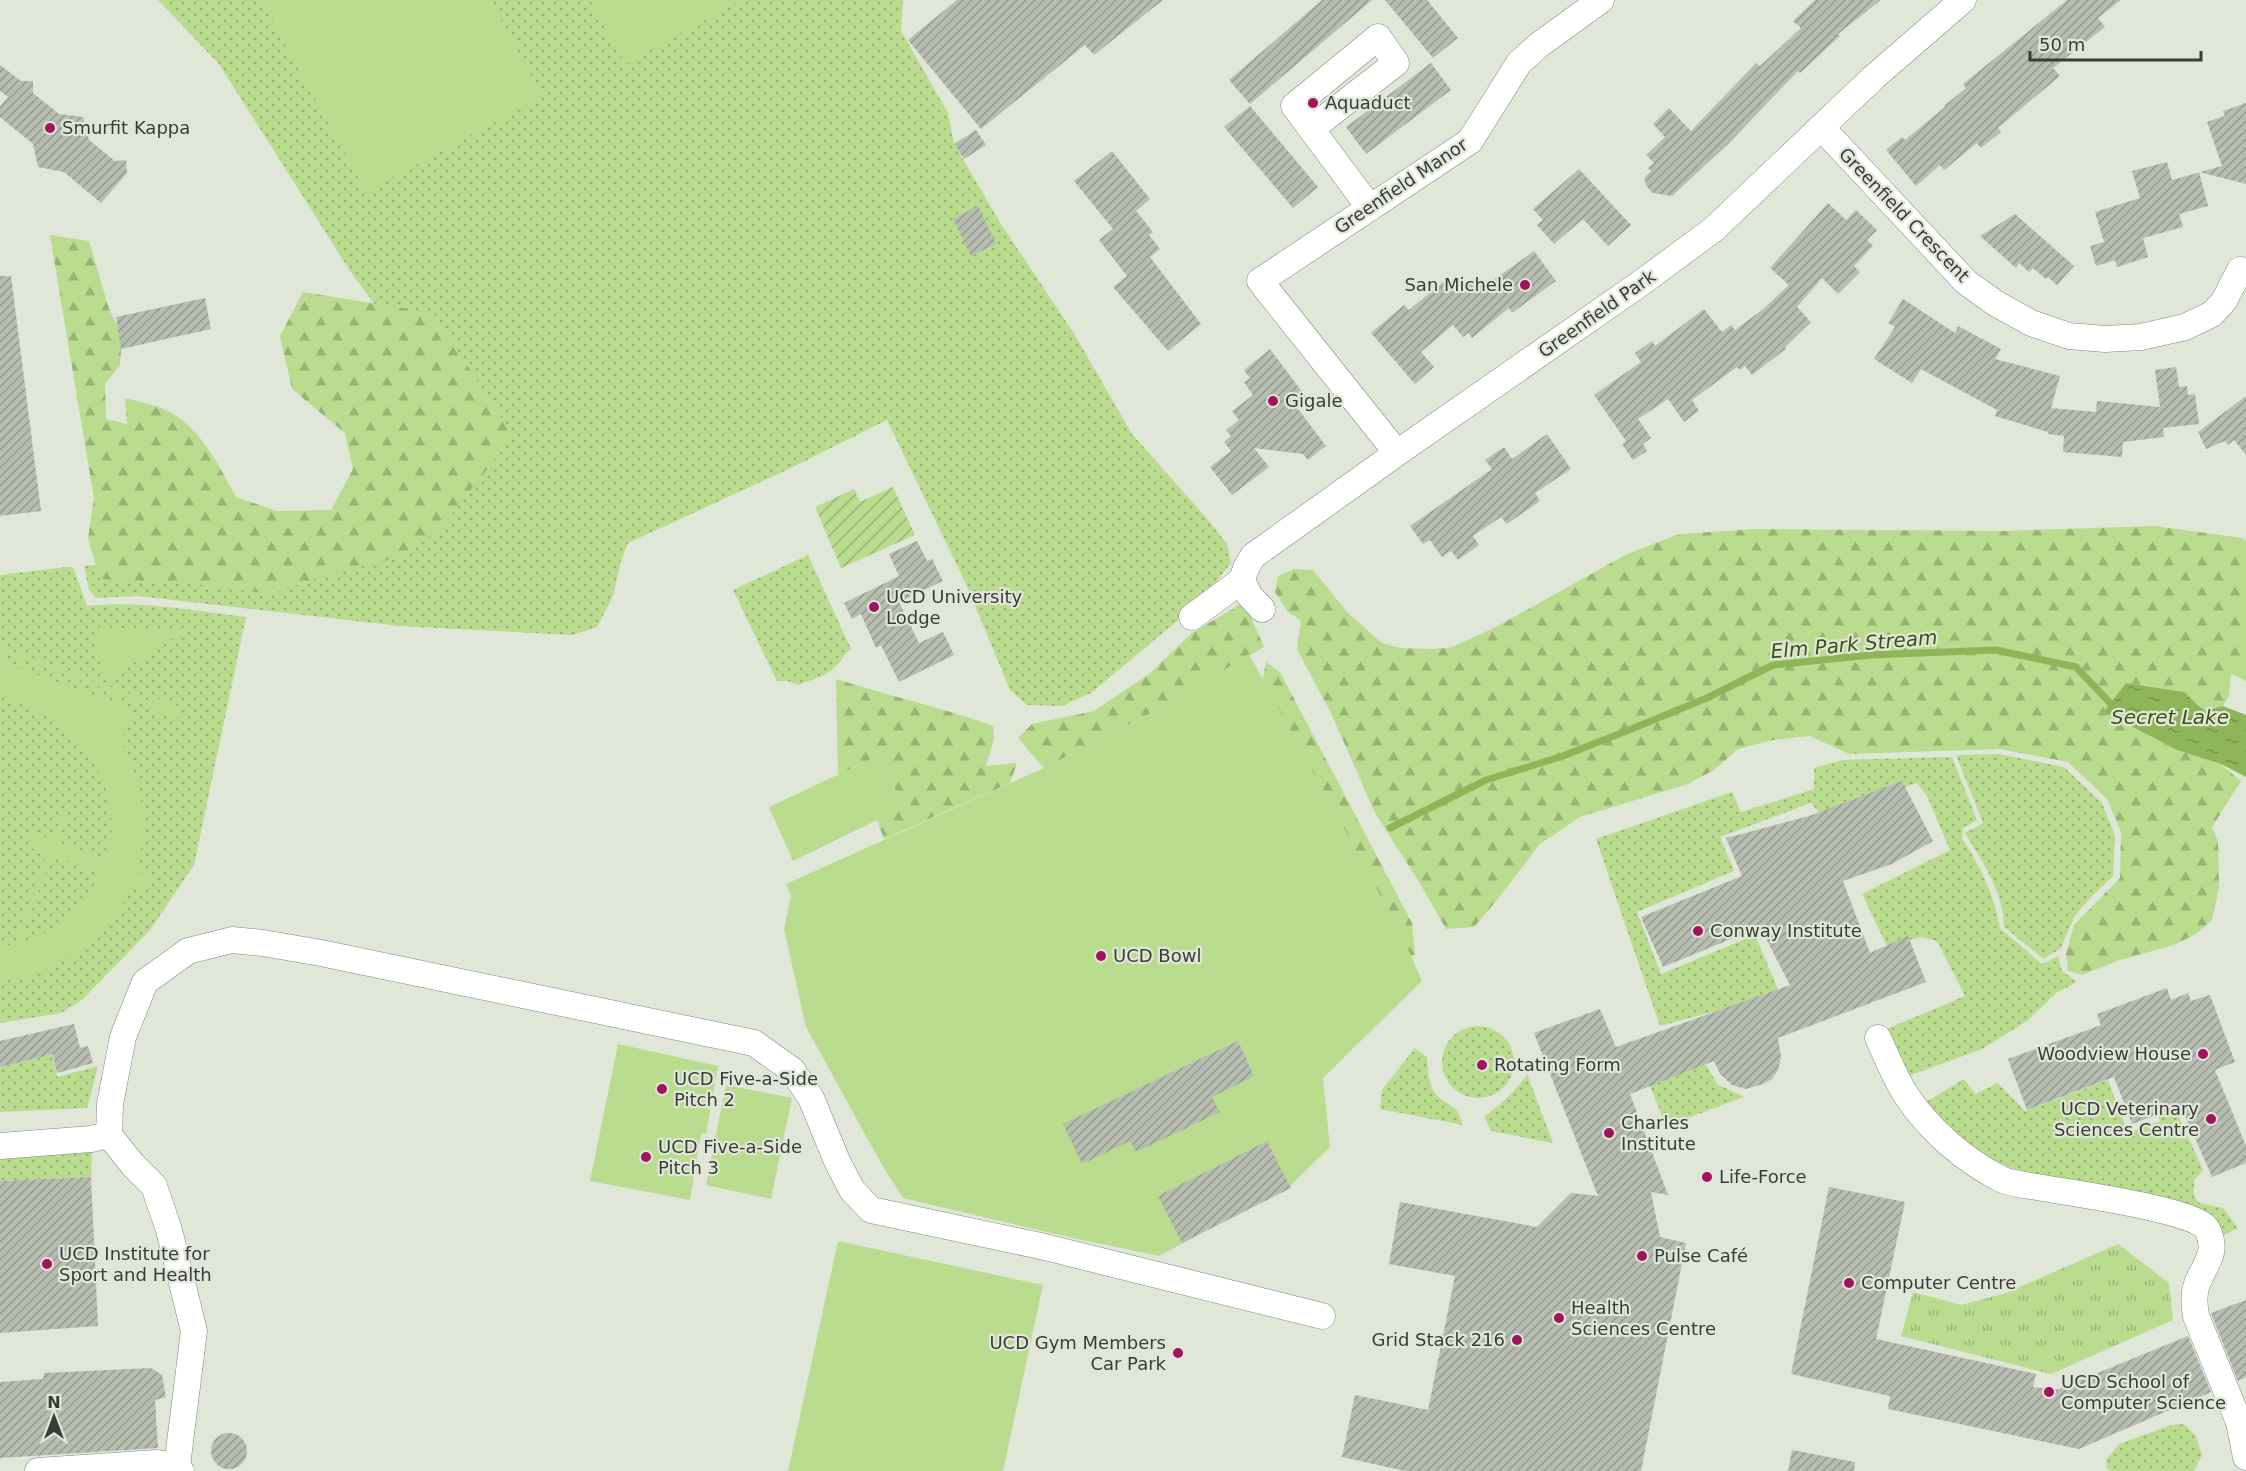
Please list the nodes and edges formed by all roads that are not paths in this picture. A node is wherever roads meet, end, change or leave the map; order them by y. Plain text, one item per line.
1 (1601, 0) edge
2 (1963, 0) edge
3 (1821, 127) junction
4 (1311, 129) dead end
5 (1370, 208) junction
6 (2241, 270) dead end
7 (1397, 453) junction
8 (1242, 580) junction
9 (1262, 609) dead end
10 (1192, 617) dead end
11 (1878, 1038) dead end
12 (109, 1135) junction
13 (0, 1146) edge
14 (1322, 1316) dead end
15 (2246, 1458) edge
16 (179, 1468) edge
17 (38, 1471) edge

1 - 5 street, Greenfield Manor
2 - 3 street, Greenfield Park
3 - 6 street, Greenfield Crescent
3 - 7 street, Greenfield Park
4 - 5 street
5 - 7 street, Greenfield Manor
7 - 8 street, Greenfield Park
8 - 9 street
8 - 10 street
11 - 15 street
12 - 13 street
12 - 14 street
12 - 16 street
16 - 17 street

